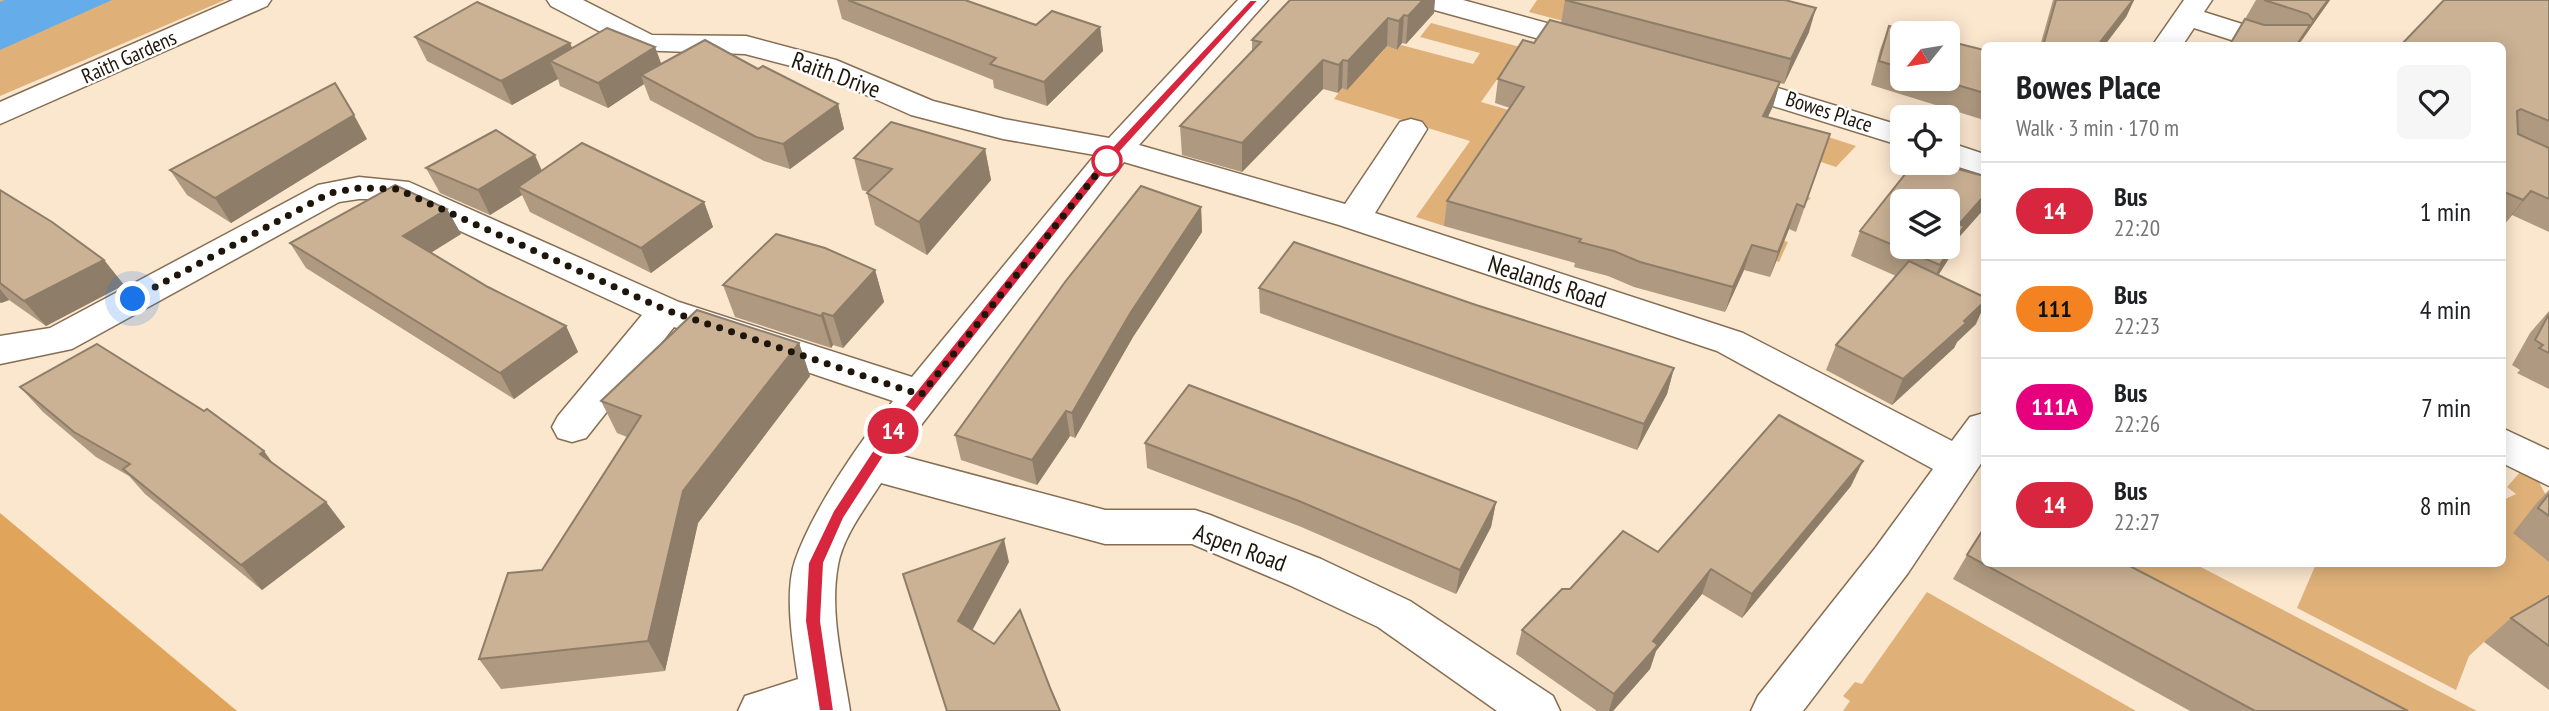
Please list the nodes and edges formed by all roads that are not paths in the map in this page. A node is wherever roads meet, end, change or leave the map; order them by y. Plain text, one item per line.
1 (257, 0) edge
2 (561, 0) edge
3 (1254, 0) edge
4 (1430, 0) edge
5 (2191, 5) edge
6 (2169, 42) edge
7 (2273, 42) edge
8 (1623, 53) edge
9 (1697, 73) edge
10 (0, 114) edge
11 (1411, 129) dead end
12 (1890, 132) edge
13 (1117, 149) junction
14 (1960, 157) edge
15 (1981, 165) edge
16 (1351, 217) junction
17 (666, 310) junction
18 (0, 350) edge
19 (921, 395) junction
20 (572, 427) dead end
21 (1981, 432) edge
22 (2506, 445) edge
23 (1958, 463) junction
24 (871, 464) junction
25 (2549, 470) edge
26 (824, 702) edge
27 (762, 711) edge
28 (1536, 711) edge
29 (1775, 711) edge

1 - 10 street, Raith Gardens
2 - 13 street, Raith Drive
3 - 13 street
4 - 8 street
5 - 6 street
5 - 7 street
9 - 12 street, Bowes Place
11 - 16 street
13 - 16 street, Nealands Road
13 - 19 street
14 - 15 street
16 - 23 street, Nealands Road
17 - 18 street
17 - 19 street
17 - 20 street
19 - 24 street
21 - 23 street
22 - 25 street
23 - 29 street
24 - 26 street
24 - 28 street, Aspen Road
26 - 27 street

